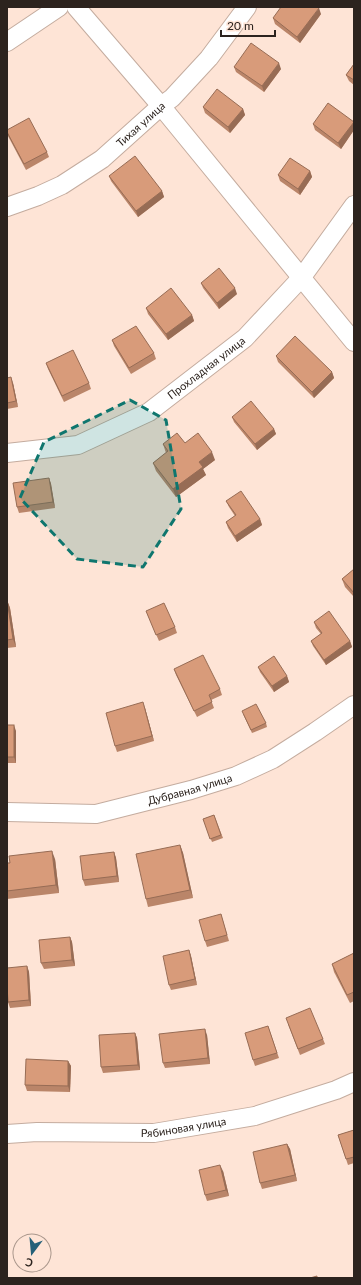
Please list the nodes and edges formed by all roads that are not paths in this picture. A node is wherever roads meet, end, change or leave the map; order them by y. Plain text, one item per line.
1 (59, 7) edge
2 (76, 7) edge
3 (247, 7) edge
4 (7, 42) edge
5 (161, 106) junction
6 (354, 205) edge
7 (7, 207) edge
8 (302, 277) junction
9 (354, 342) edge
10 (7, 453) edge
11 (354, 705) edge
12 (7, 812) edge
13 (354, 1082) edge
14 (7, 1134) edge

1 - 4 street
2 - 5 street
3 - 5 street, Тихая улица
5 - 7 street, Тихая улица
5 - 8 street
6 - 8 street, Прохладная улица
8 - 9 street
8 - 10 street, Прохладная улица
11 - 12 street, Дубравная улица
13 - 14 street, Рябиновая улица

